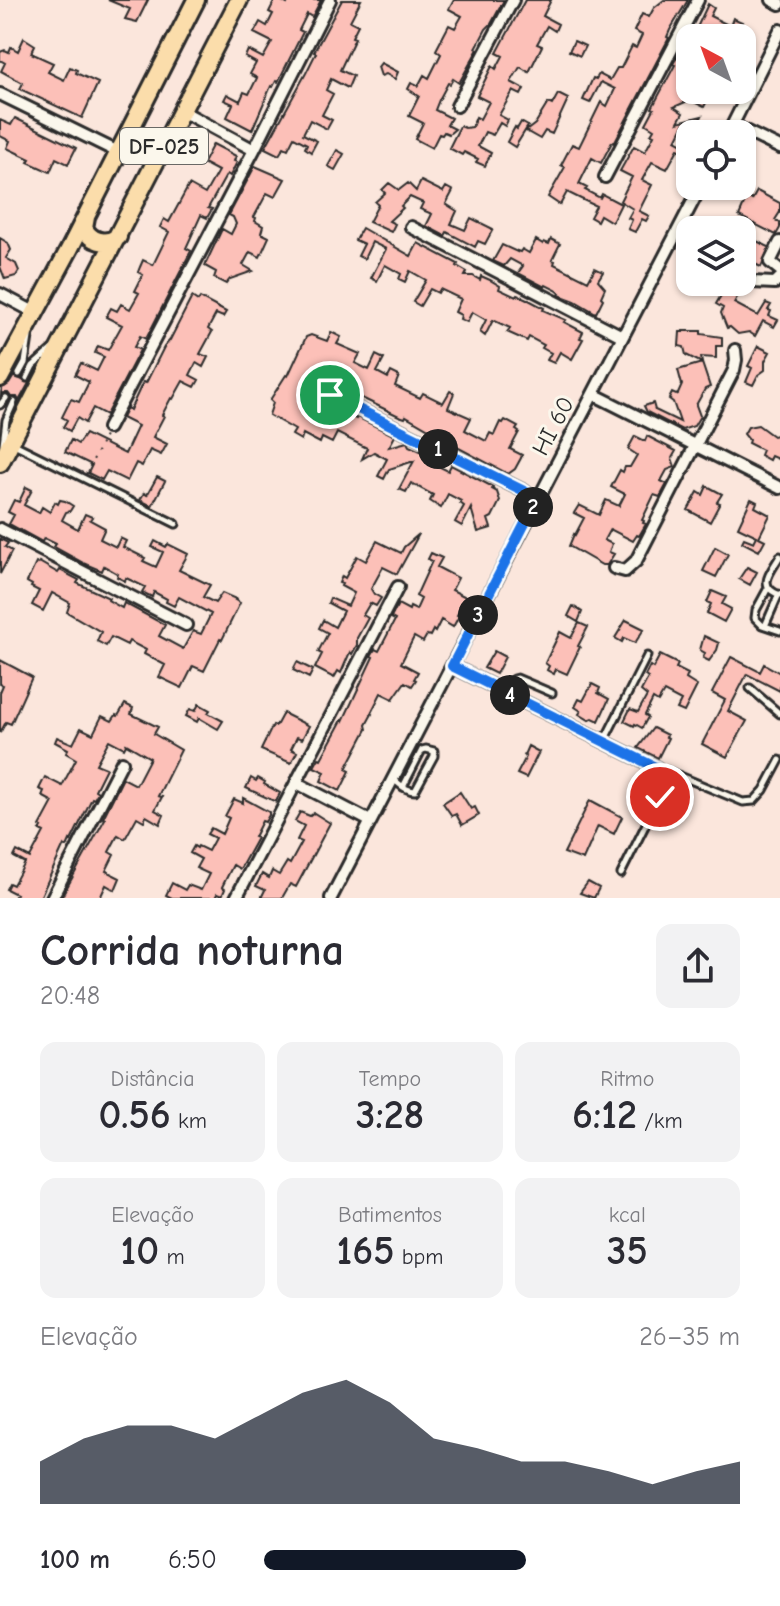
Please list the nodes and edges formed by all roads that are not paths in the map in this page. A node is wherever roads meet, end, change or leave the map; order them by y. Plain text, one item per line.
1 (196, 0) edge
2 (239, 0) edge
3 (330, 0) edge
4 (513, 0) edge
5 (698, 0) edge
6 (772, 0) edge
7 (780, 4) edge
8 (780, 30) edge
9 (0, 94) edge
10 (457, 106) dead end
11 (182, 111) junction
12 (735, 120) edge
13 (756, 139) edge
14 (780, 148) edge
15 (254, 150) junction
16 (118, 152) junction
17 (605, 177) dead end
18 (694, 200) edge
19 (86, 215) junction
20 (411, 227) dead end
21 (118, 237) junction
22 (780, 242) edge
23 (70, 248) junction
24 (780, 270) edge
25 (99, 272) junction
26 (780, 278) edge
27 (756, 282) edge
28 (0, 294) edge
29 (32, 316) junction
30 (67, 335) junction
31 (622, 336) junction
32 (735, 350) dead end
33 (25, 363) junction
34 (33, 366) junction
35 (19, 374) dead end
36 (0, 378) edge
37 (27, 378) dead end
38 (593, 394) junction
39 (330, 395) dead end
40 (6, 398) dead end
41 (14, 402) dead end
42 (0, 405) edge
43 (3, 419) edge
44 (108, 428) road end
45 (11, 442) junction
46 (695, 446) junction
47 (1, 462) edge
48 (780, 488) edge
49 (538, 498) junction
50 (176, 524) dead end
51 (0, 529) edge
52 (780, 556) edge
53 (614, 568) dead end
54 (398, 587) dead end
55 (768, 588) junction
56 (780, 594) edge
57 (186, 625) dead end
58 (765, 626) junction
59 (780, 631) edge
60 (647, 656) dead end
61 (452, 666) junction
62 (750, 688) dead end
63 (505, 692) junction
64 (552, 693) dead end
65 (780, 714) edge
66 (604, 741) junction
67 (780, 760) edge
68 (122, 762) dead end
69 (657, 768) junction
70 (393, 778) junction
71 (297, 783) junction
72 (403, 787) junction
73 (370, 821) junction
74 (621, 874) dead end
75 (52, 898) edge
76 (236, 898) edge
77 (331, 898) edge

1 - 16 main road, DF-025
2 - 11 main road, DF-025
3 - 15 street
4 - 10 street
5 - 17 street
6 - 7 street
8 - 12 street
9 - 16 street
11 - 15 street
11 - 21 main road, DF-025
13 - 14 street
15 - 44 street
16 - 19 main road, DF-025
18 - 31 street, HI 60
19 - 21 main road
19 - 23 main road, DF-025
20 - 31 street
21 - 25 main road, DF-025
22 - 24 street
23 - 25 main road
23 - 29 main road, DF-025
25 - 30 main road, DF-025
26 - 27 street
28 - 29 street
29 - 33 lane
29 - 36 main road, DF-025
30 - 34 lane
30 - 45 main road, DF-025
31 - 38 street, HI 60
32 - 46 street
33 - 34 lane
33 - 35 lane
34 - 37 lane
38 - 46 street
38 - 49 street, HI 60
39 - 49 street
40 - 42 lane
41 - 43 lane
43 - 47 lane
45 - 47 main road, DF-025
45 - 50 lane
46 - 48 street
46 - 53 street
49 - 61 street, HI 60
51 - 57 street
52 - 55 lane
54 - 71 street
55 - 56 lane
55 - 58 lane
56 - 58 lane
58 - 59 lane
60 - 66 lane
61 - 63 street
61 - 70 street, HI 60
62 - 65 lane
63 - 64 lane
63 - 66 street
66 - 69 street
67 - 69 lane
68 - 75 street
69 - 74 lane
70 - 72 lane
70 - 73 street, HI 60
71 - 73 street
71 - 76 street
72 - 72 lane
73 - 77 street, HI 60

